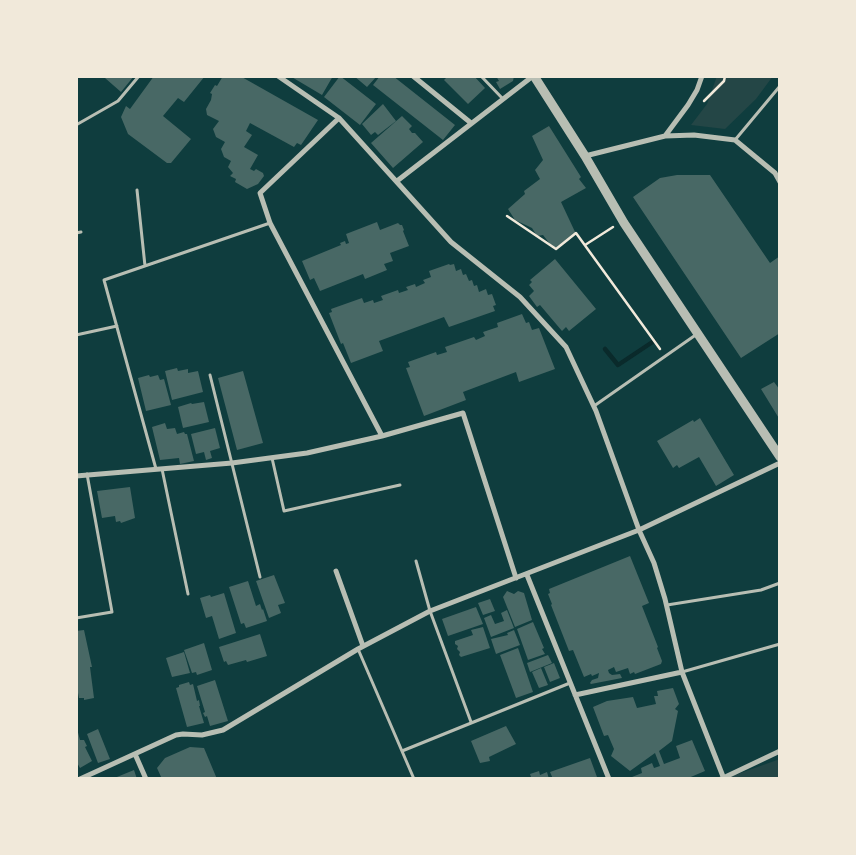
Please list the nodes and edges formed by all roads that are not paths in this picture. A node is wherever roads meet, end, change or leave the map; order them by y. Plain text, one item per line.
1 (139, 76) edge
2 (278, 76) edge
3 (413, 76) edge
4 (481, 76) edge
5 (534, 76) edge
6 (702, 76) edge
7 (780, 86) edge
8 (503, 99) junction
9 (339, 118) junction
10 (471, 123) junction
11 (76, 125) edge
12 (665, 136) junction
13 (735, 140) junction
14 (584, 156) junction
15 (397, 181) junction
16 (780, 182) edge
17 (137, 190) dead end
18 (270, 223) junction
19 (145, 266) junction
20 (116, 326) junction
21 (697, 334) junction
22 (76, 335) edge
23 (210, 376) dead end
24 (594, 406) junction
25 (382, 436) junction
26 (780, 457) edge
27 (272, 458) junction
28 (232, 463) junction
29 (780, 463) edge
30 (159, 470) junction
31 (87, 474) junction
32 (76, 476) edge
33 (400, 485) dead end
34 (639, 530) junction
35 (416, 561) dead end
36 (336, 571) dead end
37 (526, 575) junction
38 (260, 577) dead end
39 (516, 578) junction
40 (780, 583) edge
41 (188, 594) dead end
42 (666, 605) junction
43 (430, 611) junction
44 (76, 618) edge
45 (780, 644) edge
46 (361, 648) junction
47 (682, 672) junction
48 (570, 683) junction
49 (575, 695) junction
50 (471, 722) junction
51 (402, 751) junction
52 (780, 752) edge
53 (135, 754) junction
54 (723, 778) edge
55 (80, 779) edge
56 (146, 779) edge
57 (414, 779) edge
58 (609, 779) edge

1 - 11 lane
2 - 9 street
3 - 10 street
4 - 8 lane
5 - 8 street
5 - 14 street
6 - 12 street
7 - 13 lane
8 - 10 street
9 - 15 street
9 - 18 street
10 - 15 street
12 - 13 street
12 - 14 street
13 - 16 street
14 - 21 street
15 - 24 street
17 - 19 lane
18 - 19 lane
18 - 25 street
19 - 20 lane
20 - 22 lane
20 - 30 lane
21 - 24 lane
21 - 26 street
23 - 28 lane
24 - 34 street
25 - 27 street
25 - 39 street
27 - 28 street
27 - 33 lane
28 - 30 street
28 - 38 lane
29 - 34 street
30 - 31 street
30 - 41 lane
31 - 32 street
31 - 44 lane
34 - 37 street
34 - 42 street
35 - 43 lane
36 - 46 street
37 - 39 street
37 - 48 street
39 - 43 street
40 - 42 lane
42 - 47 street
43 - 46 street
43 - 50 lane
45 - 47 lane
46 - 51 lane
46 - 53 street
47 - 49 street
47 - 54 street
48 - 49 street
48 - 50 lane
49 - 58 street
50 - 51 lane
51 - 57 lane
52 - 54 street
53 - 55 street
53 - 56 street

